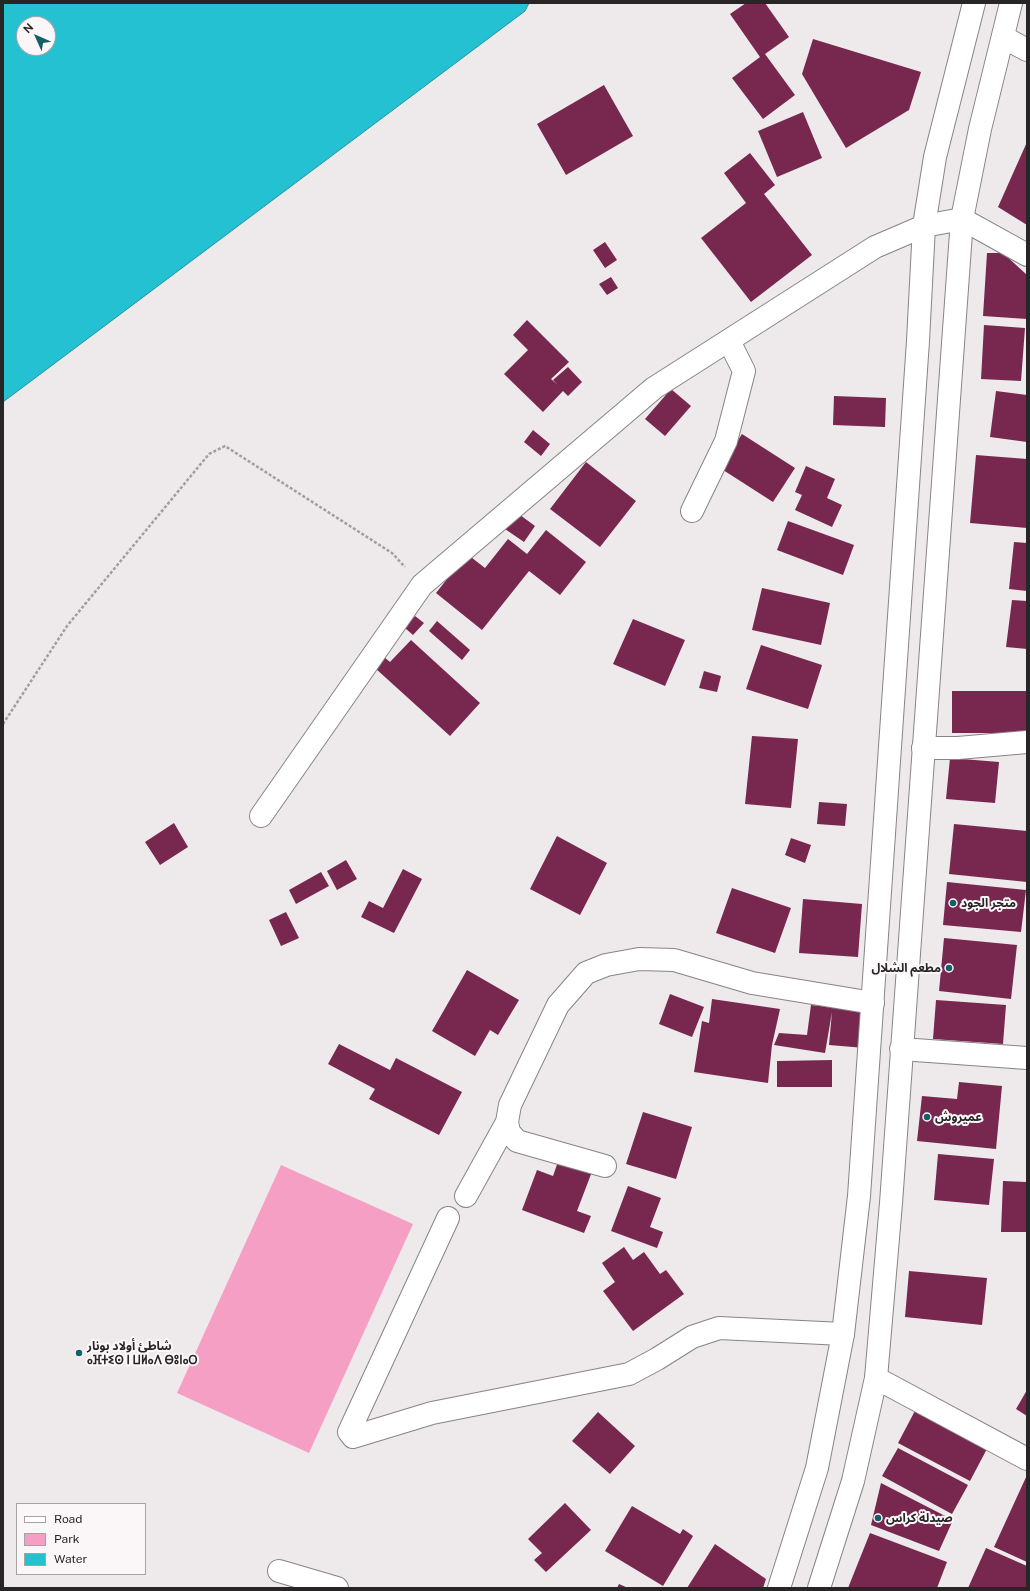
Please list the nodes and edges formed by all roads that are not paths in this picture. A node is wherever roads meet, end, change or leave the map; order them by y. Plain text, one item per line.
1 (974, 3) edge
2 (1011, 3) edge
3 (1003, 37) junction
4 (1027, 50) edge
5 (962, 219) junction
6 (924, 226) junction
7 (1027, 255) edge
8 (729, 341) junction
9 (692, 511) dead end
10 (1027, 742) edge
11 (923, 748) junction
12 (261, 816) dead end
13 (872, 1003) junction
14 (901, 1049) junction
15 (1027, 1058) edge
16 (507, 1122) junction
17 (605, 1166) dead end
18 (466, 1196) dead end
19 (448, 1218) dead end
20 (843, 1334) junction
21 (876, 1378) junction
22 (1027, 1459) edge
23 (279, 1571) dead end
24 (337, 1588) edge
25 (779, 1588) edge
26 (819, 1588) edge

1 - 6 main road
2 - 3 main road
3 - 4 main road
3 - 5 main road
5 - 6 main road
5 - 7 main road
5 - 11 main road
6 - 8 main road
6 - 13 main road
8 - 9 main road
8 - 12 main road
10 - 11 main road
11 - 14 main road
13 - 16 main road
13 - 20 main road
14 - 15 main road
14 - 21 main road
16 - 17 main road
16 - 18 main road
19 - 20 main road
20 - 25 main road
21 - 22 main road
21 - 26 main road
23 - 24 main road

